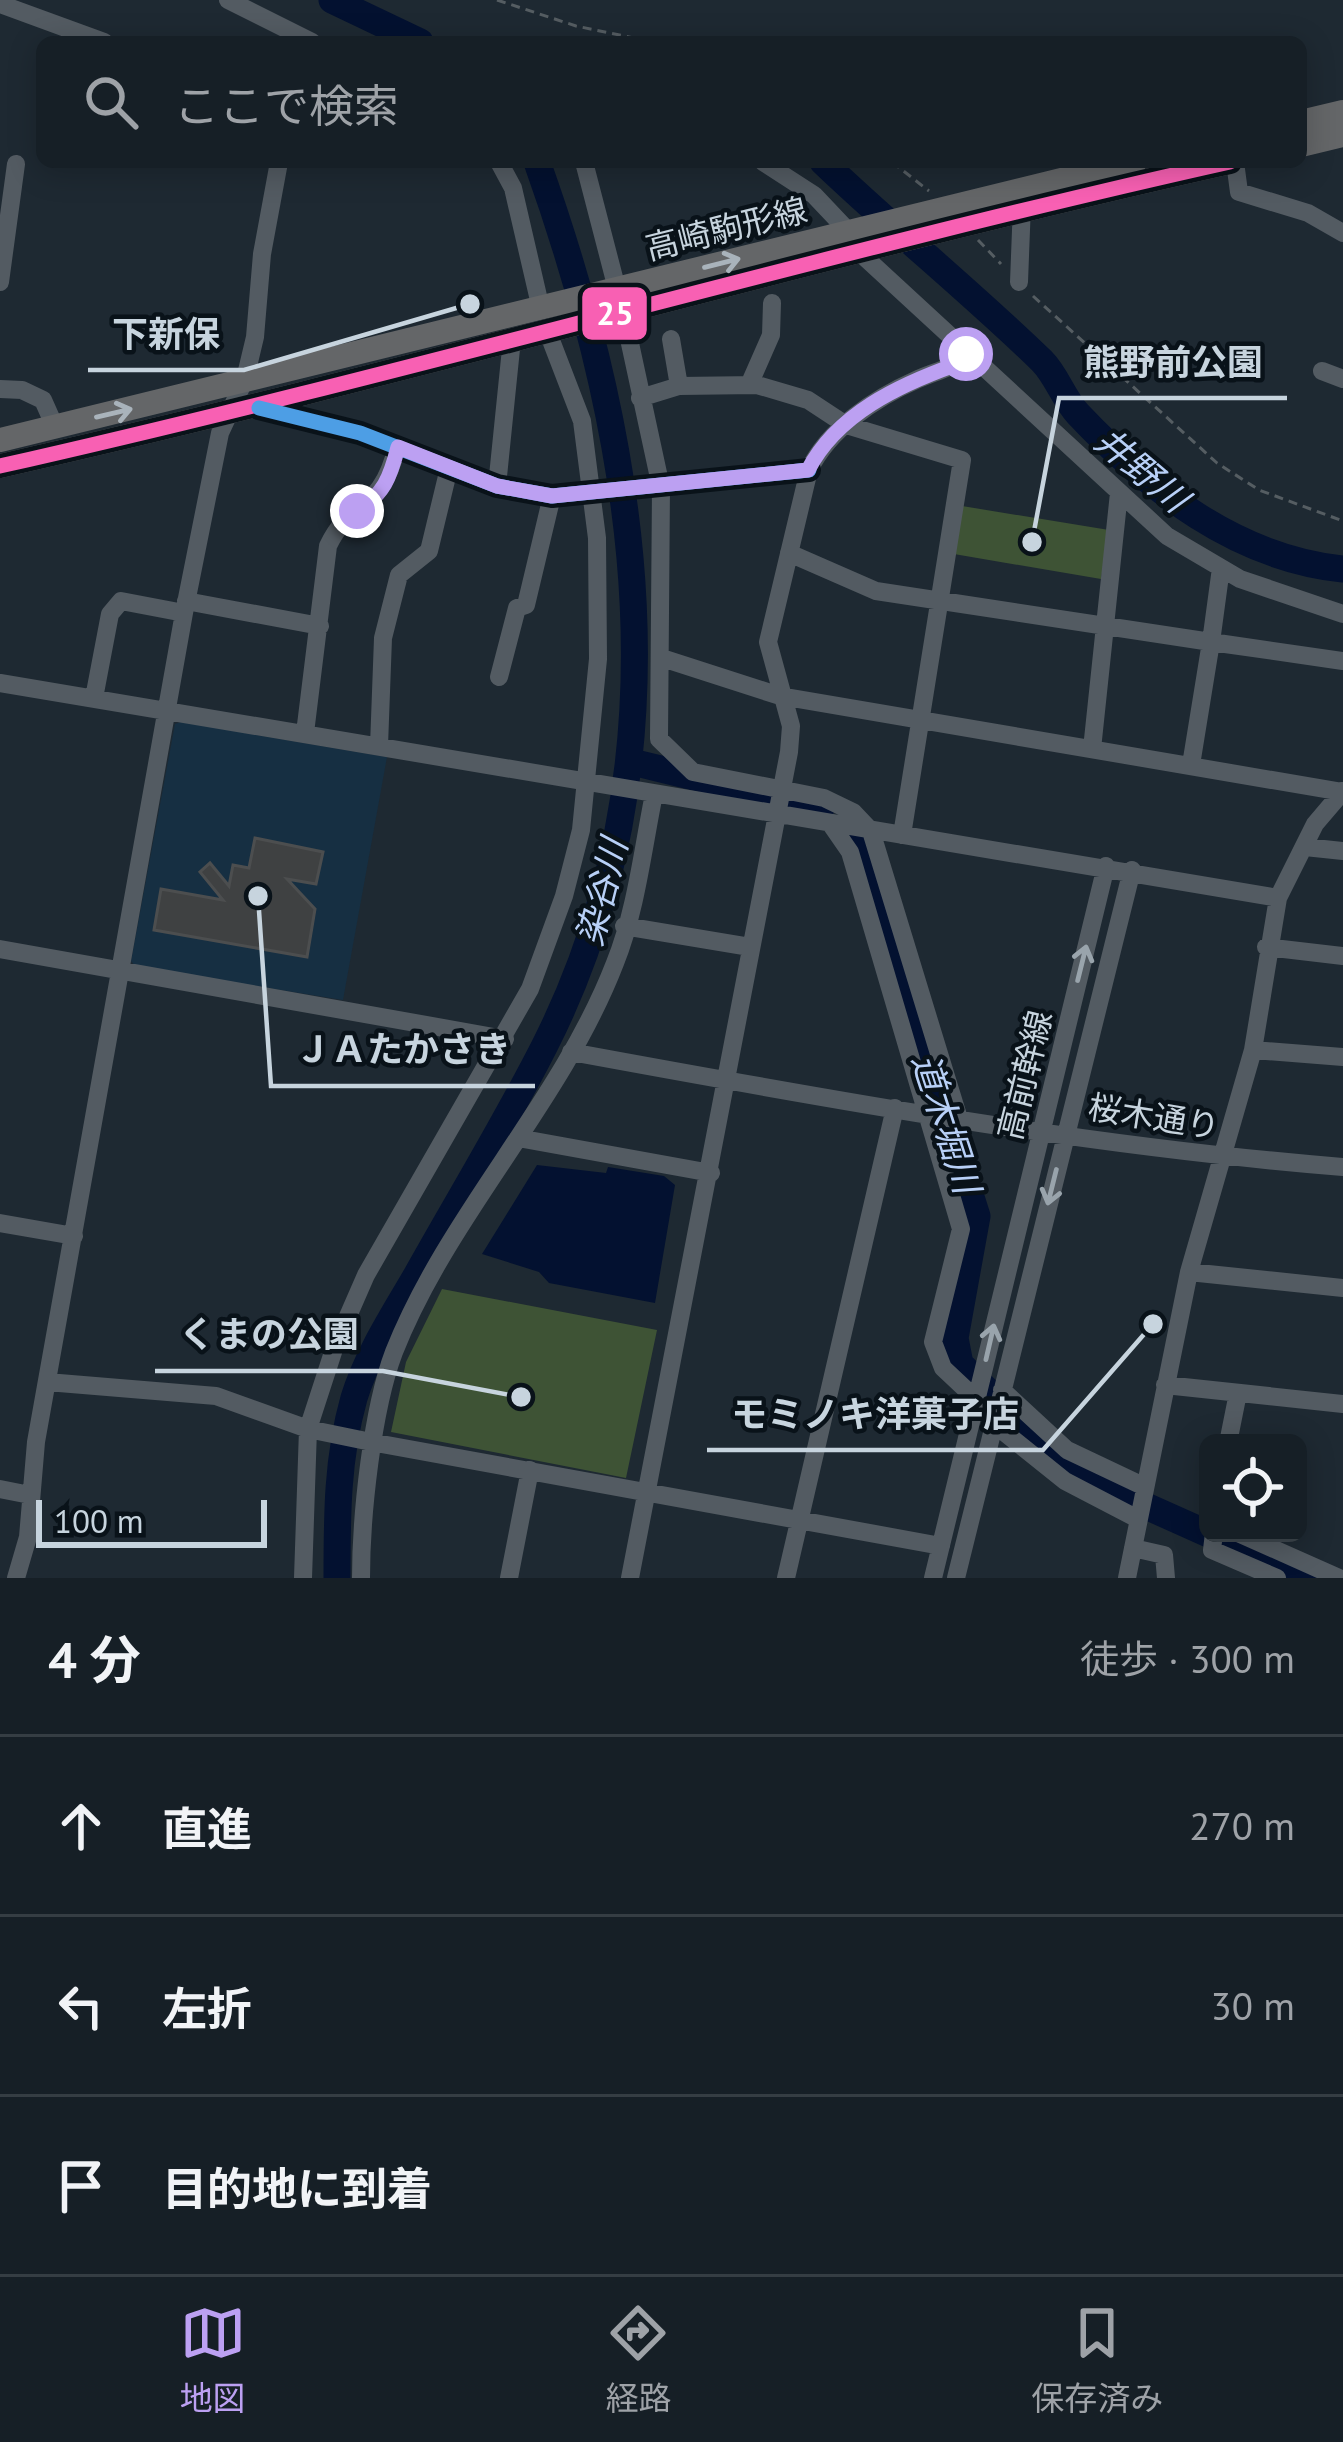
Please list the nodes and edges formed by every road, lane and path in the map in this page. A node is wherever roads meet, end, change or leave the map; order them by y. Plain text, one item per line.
1 (228, 0) edge
2 (497, 0) edge
3 (0, 4) edge
4 (276, 33) edge
5 (88, 36) edge
6 (624, 36) edge
7 (1343, 112) edge
8 (1307, 121) edge
9 (1343, 135) edge
10 (1307, 144) edge
11 (16, 164) dead end
12 (278, 168) edge
13 (502, 168) edge
14 (585, 168) edge
15 (772, 168) edge
16 (898, 168) edge
17 (1117, 168) edge
18 (1199, 168) edge
19 (1234, 168) edge
20 (1021, 199) junction
21 (950, 218) junction
22 (1343, 233) edge
23 (861, 240) junction
24 (0, 282) edge
25 (1019, 283) junction
26 (617, 301) junction
27 (772, 303) dead end
28 (547, 319) junction
29 (512, 339) junction
30 (671, 339) dead end
31 (966, 354) junction
32 (1322, 371) dead end
33 (245, 379) junction
34 (1343, 379) edge
35 (749, 385) junction
36 (679, 386) junction
37 (0, 389) edge
38 (640, 398) junction
39 (242, 409) junction
40 (847, 425) junction
41 (55, 427) junction
42 (0, 440) edge
43 (398, 447) junction
44 (0, 466) edge
45 (449, 468) junction
46 (808, 470) junction
47 (497, 486) junction
48 (657, 487) junction
49 (593, 493) junction
50 (1119, 493) junction
51 (552, 496) junction
52 (1343, 521) edge
53 (789, 554) junction
54 (1221, 568) junction
55 (939, 602) junction
56 (185, 607) junction
57 (1343, 614) edge
58 (320, 626) junction
59 (1106, 627) junction
60 (1211, 642) junction
61 (662, 658) junction
62 (1343, 661) edge
63 (499, 677) dead end
64 (0, 683) edge
65 (780, 696) junction
66 (94, 698) junction
67 (168, 710) junction
68 (920, 720) junction
69 (305, 733) junction
70 (380, 746) junction
71 (1092, 748) junction
72 (1191, 765) junction
73 (591, 782) junction
74 (1342, 791) edge
75 (651, 793) junction
76 (779, 802) junction
77 (832, 826) junction
78 (871, 831) junction
79 (902, 836) junction
80 (1304, 847) junction
81 (1343, 851) edge
82 (1106, 866) junction
83 (1132, 870) junction
84 (1278, 898) junction
85 (624, 926) junction
86 (750, 947) junction
87 (1266, 947) junction
88 (0, 949) edge
89 (1343, 956) edge
90 (120, 970) junction
91 (505, 1039) junction
92 (1253, 1050) junction
93 (571, 1052) junction
94 (1343, 1057) edge
95 (729, 1081) junction
96 (895, 1108) junction
97 (929, 1116) junction
98 (957, 1119) junction
99 (1041, 1129) junction
100 (1065, 1132) junction
101 (518, 1138) junction
102 (1218, 1157) junction
103 (1343, 1167) edge
104 (711, 1173) junction
105 (0, 1223) edge
106 (74, 1236) junction
107 (1190, 1271) junction
108 (1343, 1288) edge
109 (47, 1382) junction
110 (1166, 1385) junction
111 (1002, 1390) junction
112 (1238, 1393) junction
113 (976, 1399) junction
114 (1343, 1404) edge
115 (994, 1424) junction
116 (311, 1430) junction
117 (1230, 1434) edge
118 (373, 1442) junction
119 (530, 1470) junction
120 (1143, 1486) junction
121 (0, 1490) edge
122 (647, 1490) junction
123 (31, 1495) junction
124 (1136, 1517) junction
125 (800, 1518) junction
126 (1212, 1542) edge
127 (1259, 1542) edge
128 (941, 1546) junction
129 (1133, 1548) junction
130 (16, 1578) edge
131 (303, 1578) edge
132 (361, 1578) edge
133 (508, 1578) edge
134 (630, 1578) edge
135 (786, 1578) edge
136 (933, 1578) edge
137 (956, 1578) edge
138 (1127, 1578) edge
139 (1166, 1578) edge
140 (1277, 1578) edge
141 (1342, 1578) edge

1 - 4 street
2 - 6 path
3 - 5 street
7 - 8 main road
9 - 10 main road
11 - 24 street
12 - 33 street
13 - 28 street
14 - 26 street
15 - 23 street
16 - 21 path
17 - 20 main road
18 - 20 main road
19 - 22 street
20 - 21 main road
20 - 25 street
21 - 23 main road, 高崎駒形線
21 - 25 path
23 - 26 main road, 高崎駒形線
23 - 31 street
25 - 52 path
26 - 28 main road, 高崎駒形線
26 - 38 street
27 - 35 street
28 - 29 main road
28 - 33 main road
28 - 49 street
29 - 39 main road
29 - 47 street
30 - 36 street
31 - 40 street
31 - 50 street
32 - 34 street
33 - 39 street
41 -> 33 main road
35 - 36 street
35 - 40 street
36 - 38 street
37 - 41 street
38 - 48 street
39 - 43 street
39 - 44 main road
39 - 56 street
40 - 46 street
40 - 55 street
41 - 42 main road
43 - 45 street
43 - 58 street
45 - 47 street
45 - 70 street
46 - 48 street
46 - 53 street
47 - 51 street
48 - 49 street
48 - 61 street
49 - 51 street
49 - 73 street
50 - 54 street
50 - 59 street
51 - 63 street
53 - 55 street
53 - 65 street
54 - 57 street
54 - 60 street
55 - 59 street
55 - 68 street
56 - 58 street
56 - 66 street
56 - 67 street
58 - 69 street
59 - 60 street
59 - 71 street
60 - 62 street
60 - 72 street
61 - 65 street
61 - 76 street
64 - 66 street
65 - 68 street
65 - 76 street
66 - 67 street
67 - 69 street
67 - 90 street
68 - 71 street
68 - 79 street
69 - 70 street
70 - 73 street
71 - 72 street
72 - 74 street
73 - 75 street
73 - 91 street
74 - 80 street
75 - 76 street
75 - 85 street
76 - 77 street
76 - 78 street
76 - 86 street
77 - 78 street
77 - 97 street
78 - 79 street
78 - 98 street
79 - 82 street
80 - 81 street
80 - 84 street
82 - 83 street
99 -> 82 street, 高前幹線
83 - 84 street
83 - 100 street, 高前幹線
84 - 87 street
85 - 86 street
85 - 93 street
86 - 95 street
87 - 89 street
87 - 92 street
88 - 90 street
90 - 91 street
90 - 106 street
91 - 116 street
92 - 94 street
92 - 102 street
93 - 95 street
93 - 101 street
95 - 96 street
95 - 104 street
96 - 97 street
96 - 125 street
97 - 98 street, 桜木通り
97 - 113 street
98 - 99 street, 桜木通り
99 - 100 street, 桜木通り
113 -> 99 street, 高前幹線
100 - 102 street, 桜木通り
100 -> 111 street, 高前幹線
101 - 104 street
101 - 118 street
102 - 103 street, 桜木通り
102 - 107 street
104 - 122 street
105 - 106 street
106 - 109 street
107 - 108 street
107 - 110 street
109 - 116 street
109 - 123 street
110 - 112 street
110 - 120 street
111 - 115 street, 高前幹線
111 - 120 street
112 - 114 street
112 - 117 street
113 - 128 street, 高前幹線
115 - 124 street
115 - 137 street, 高前幹線
116 - 118 street
116 - 131 street
118 - 119 street
118 - 132 street
119 - 122 street
119 - 133 street
120 - 124 street
121 - 123 street
122 - 125 street
122 - 134 street
123 - 130 street
124 - 129 street
125 - 128 street
125 - 135 street
126 - 140 street
127 - 141 street
128 - 136 street, 高前幹線
129 - 138 street
129 - 139 street

